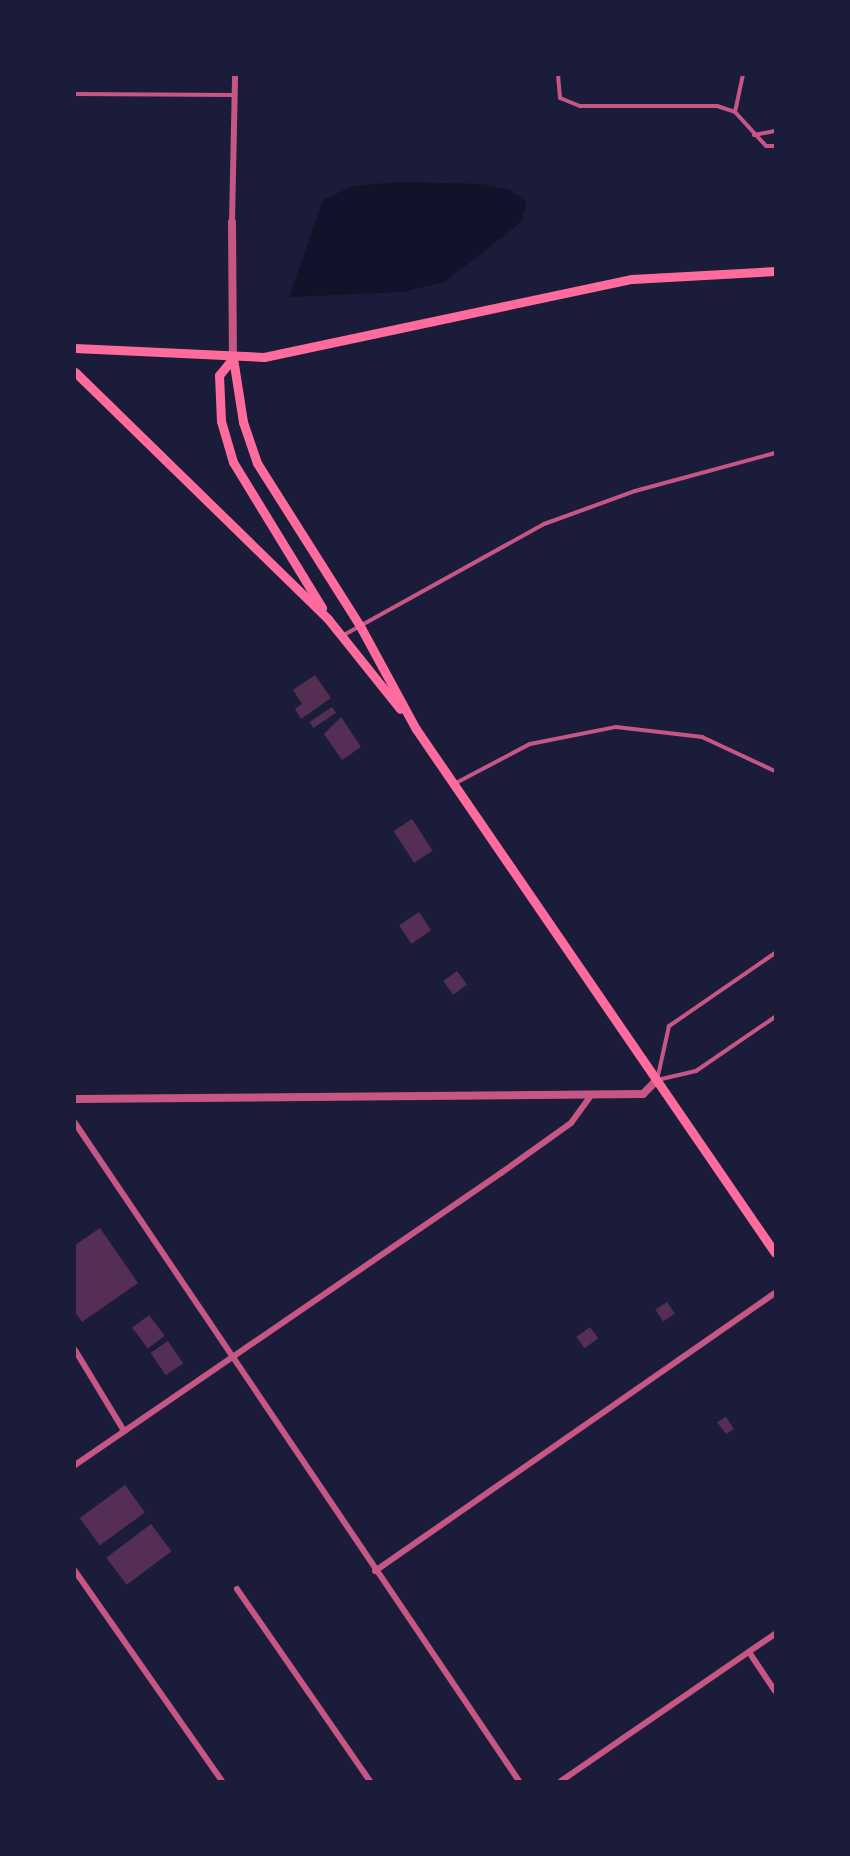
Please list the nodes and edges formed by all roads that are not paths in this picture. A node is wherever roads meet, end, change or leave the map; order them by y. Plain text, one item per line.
1 (235, 75) edge
2 (558, 75) edge
3 (742, 75) edge
4 (75, 94) edge
5 (235, 94) junction
6 (735, 112) junction
7 (775, 131) edge
8 (754, 135) junction
9 (775, 146) edge
10 (232, 222) joint
11 (775, 271) edge
12 (75, 348) edge
13 (233, 358) junction
14 (75, 372) edge
15 (775, 453) edge
16 (328, 619) junction
17 (360, 626) junction
18 (342, 636) junction
19 (417, 729) junction
20 (775, 771) edge
21 (454, 784) junction
22 (775, 953) edge
23 (775, 1017) edge
24 (657, 1080) junction
25 (592, 1094) junction
26 (75, 1098) edge
27 (75, 1123) edge
28 (775, 1253) edge
29 (775, 1293) edge
30 (75, 1350) edge
31 (231, 1357) junction
32 (124, 1431) junction
33 (75, 1465) edge
34 (75, 1571) edge
35 (375, 1571) junction
36 (237, 1589) dead end
37 (775, 1634) edge
38 (749, 1652) junction
39 (775, 1691) edge
40 (222, 1781) edge
41 (370, 1781) edge
42 (519, 1781) edge
43 (561, 1781) edge

1 - 5 street
2 - 6 lane
3 - 6 lane
4 - 5 lane
5 - 10 street
6 - 8 lane
7 - 8 lane
8 - 9 lane
10 - 13 street
11 - 13 main road
12 - 13 main road
13 - 16 main road
13 - 17 main road
14 - 16 main road
15 - 17 lane
16 - 18 main road
17 - 18 lane
17 - 19 main road
18 - 19 main road
19 - 21 main road
20 - 21 lane
21 - 24 main road
22 - 24 lane
23 - 24 lane
24 - 25 street
24 - 28 main road
25 - 26 street
25 - 31 street
27 - 31 street
29 - 35 street
30 - 32 street
31 - 32 street
31 - 35 street
32 - 33 street
34 - 40 street
35 - 42 street
36 - 41 street
37 - 38 street
38 - 39 street
38 - 43 street

